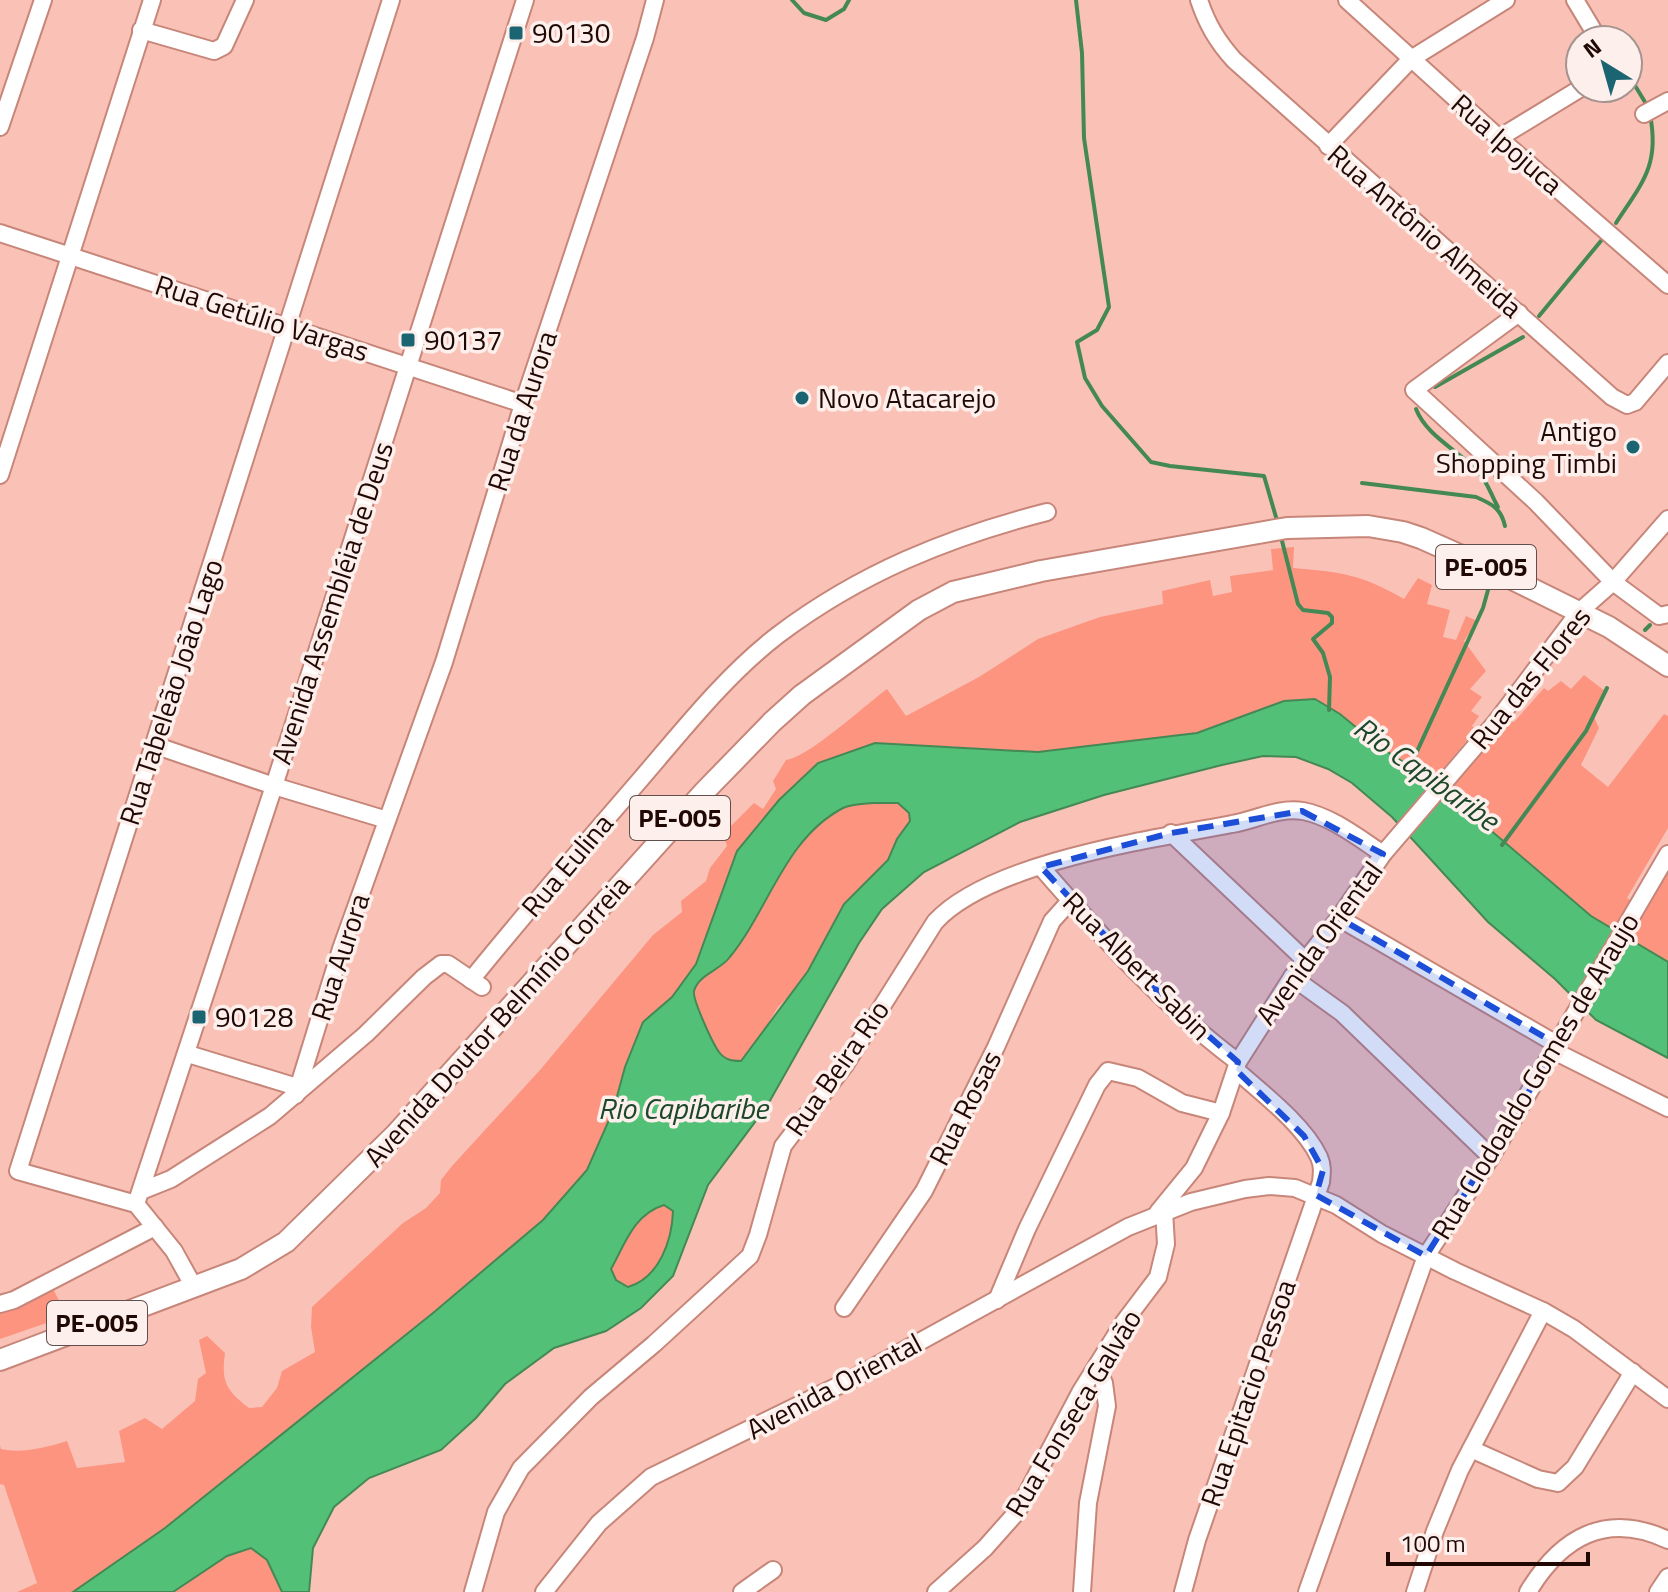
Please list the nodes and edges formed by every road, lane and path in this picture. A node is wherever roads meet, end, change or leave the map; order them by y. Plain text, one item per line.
1 (43, 0) edge
2 (152, 0) edge
3 (245, 0) edge
4 (391, 0) edge
5 (525, 0) edge
6 (655, 0) edge
7 (1199, 0) edge
8 (1347, 0) edge
9 (1506, 0) edge
10 (1575, 0) edge
11 (1589, 24) edge
12 (141, 30) junction
13 (1411, 59) junction
14 (1564, 98) edge
15 (0, 127) edge
16 (1499, 138) junction
17 (1328, 146) junction
18 (0, 233) edge
19 (70, 255) junction
20 (1668, 285) edge
21 (1519, 313) junction
22 (287, 328) junction
23 (1668, 363) edge
24 (407, 366) junction
25 (523, 404) junction
26 (0, 475) edge
27 (1047, 512) dead end
28 (1668, 519) edge
29 (1613, 582) junction
30 (1579, 612) junction
31 (1665, 619) edge
32 (1668, 666) edge
33 (154, 745) junction
34 (274, 786) junction
35 (387, 820) junction
36 (1171, 833) junction
37 (1395, 840) joint
38 (1383, 854) junction
39 (1668, 854) edge
40 (1041, 867) junction
41 (1070, 901) junction
42 (1339, 918) junction
43 (1305, 960) junction
44 (1292, 977) junction
45 (1559, 1042) junction
46 (188, 1054) junction
47 (1237, 1066) junction
48 (297, 1091) junction
49 (1668, 1108) edge
50 (1221, 1113) junction
51 (1491, 1157) junction
52 (1194, 1168) junction
53 (1216, 1194) junction
54 (1316, 1195) junction
55 (139, 1198) junction
56 (1159, 1213) junction
57 (155, 1227) junction
58 (1426, 1256) junction
59 (194, 1287) junction
60 (997, 1300) junction
61 (0, 1304) edge
62 (844, 1308) dead end
63 (1543, 1311) junction
64 (0, 1360) edge
65 (1096, 1367) junction
66 (1633, 1372) junction
67 (1668, 1399) edge
68 (1471, 1449) junction
69 (1668, 1540) edge
70 (773, 1570) dead end
71 (1668, 1577) edge
72 (473, 1592) edge
73 (544, 1592) edge
74 (742, 1592) edge
75 (936, 1592) edge
76 (1082, 1592) edge
77 (1183, 1592) edge
78 (1307, 1592) edge
79 (1415, 1592) edge
80 (1528, 1592) edge
81 (1658, 1592) edge

1 - 15 street
2 - 12 street
3 - 12 street
4 - 22 street, Rua Tabeleão João Lago
5 - 24 street, Avenida Assembléia de Deus
6 - 25 street, Rua da Aurora
7 - 17 street, Rua Antônio Almeida
8 - 13 street, Rua Ipojuca
9 - 13 street
10 - 11 street
12 - 19 street
13 - 16 street, Rua Ipojuca
13 - 17 street
14 - 16 street
16 - 20 street, Rua Ipojuca
17 - 21 street, Rua Antônio Almeida
18 - 19 street, Rua Getúlio Vargas
19 - 22 street, Rua Getúlio Vargas
19 - 26 street
21 - 23 street, Rua Antônio Almeida
21 - 29 street
22 - 24 street, Rua Getúlio Vargas
22 - 33 street, Rua Tabeleão João Lago
24 - 25 street, Rua Getúlio Vargas
24 - 34 street, Avenida Assembléia de Deus
25 - 35 street, Rua da Aurora
27 - 48 street, Rua Eulina
28 - 29 street, Rua das Flores
29 - 30 street, Rua das Flores
29 - 31 street
30 - 32 main road, Avenida Doutor Belmínio Correia / PE-005
30 - 37 street, Rua das Flores
30 - 59 main road, Avenida Doutor Belmínio Correia / PE-005
33 - 34 street
33 - 55 street, Rua Tabeleão João Lago
34 - 35 street
34 - 46 street, Avenida Assembléia de Deus
35 - 48 street, Rua Aurora
36 - 38 street, Rua Beira Rio
36 - 40 street, Rua Beira Rio
36 - 43 street
37 - 38 street, Avenida Oriental
38 - 42 street, Avenida Oriental
39 - 45 street, Rua Clodoaldo Gomes de Araujo
40 - 41 street, Rua Albert Sabin
40 - 72 street, Rua Beira Rio
41 - 47 street, Rua Albert Sabin
41 - 62 street, Rua Rosas
42 - 43 street, Avenida Oriental
42 - 45 street
43 - 44 street, Avenida Oriental
44 - 47 street, Avenida Oriental
44 - 51 street
45 - 49 street
45 - 51 street, Rua Clodoaldo Gomes de Araujo
46 - 48 street
46 - 55 street, Avenida Assembléia de Deus
47 - 50 street, Avenida Oriental
47 - 54 street, Rua Albert Sabin
48 - 55 street, Rua Eulina
50 - 52 street, Avenida Oriental
50 - 60 street
51 - 58 street, Rua Clodoaldo Gomes de Araujo
52 - 53 street
52 - 56 street, Avenida Oriental
53 - 54 street
53 - 56 street
54 - 58 street
54 - 77 street, Rua Epitacio Pessoa
55 - 57 street
56 - 60 street, Avenida Oriental
56 - 65 street, Rua Fonseca Galvão
57 - 59 street
57 - 61 street
58 - 63 street
58 - 78 street, Rua Clodoaldo Gomes de Araujo
59 - 64 main road, Avenida Doutor Belmínio Correia / PE-005
60 - 73 street, Avenida Oriental
63 - 66 street
63 - 68 street
65 - 75 street, Rua Fonseca Galvão
65 - 76 street
66 - 67 street
66 - 68 street
68 - 79 street
69 - 80 street
70 - 74 street
71 - 81 street

